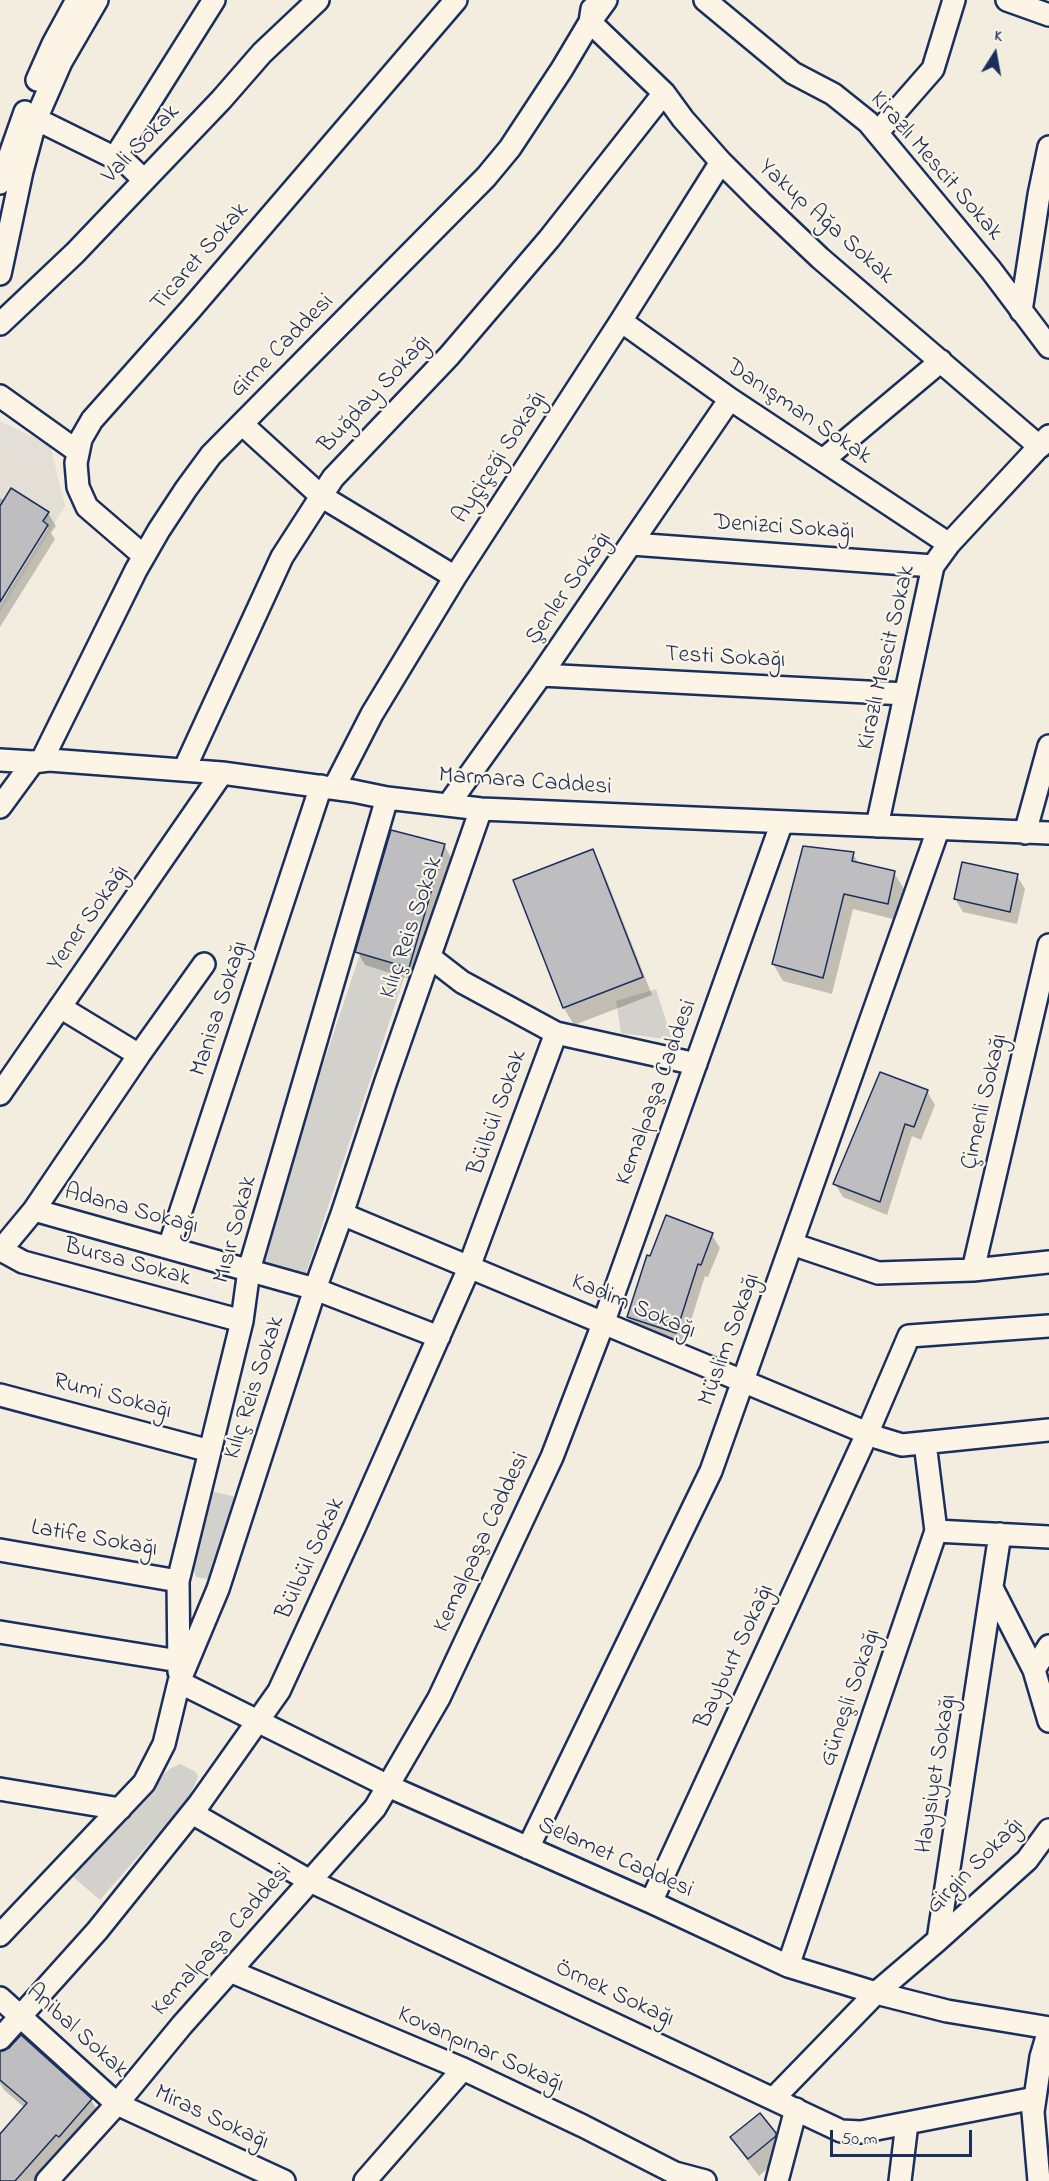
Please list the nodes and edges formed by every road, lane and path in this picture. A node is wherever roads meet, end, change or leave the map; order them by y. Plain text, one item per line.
1 (76, 0) edge
2 (97, 0) edge
3 (213, 0) edge
4 (318, 0) edge
5 (456, 0) edge
6 (594, 0) edge
7 (606, 0) edge
8 (705, 0) edge
9 (954, 0) edge
10 (1007, 0) edge
11 (1049, 15) edge
12 (590, 22) junction
13 (664, 93) junction
14 (36, 119) junction
15 (877, 133) junction
16 (1049, 147) edge
17 (117, 154) junction
18 (721, 162) junction
19 (144, 180) junction
20 (0, 183) edge
21 (0, 274) edge
22 (1021, 311) junction
23 (621, 321) junction
24 (0, 324) edge
25 (1049, 347) edge
26 (941, 361) junction
27 (0, 396) edge
28 (730, 399) junction
29 (242, 424) junction
30 (1045, 441) edge
31 (77, 451) junction
32 (823, 460) junction
33 (321, 495) junction
34 (632, 544) junction
35 (949, 544) junction
36 (144, 556) junction
37 (933, 566) junction
38 (455, 577) junction
39 (541, 675) junction
40 (905, 693) junction
41 (1049, 746) edge
42 (0, 760) edge
43 (37, 761) junction
44 (184, 770) junction
45 (222, 773) junction
46 (327, 787) junction
47 (387, 798) junction
48 (448, 805) junction
49 (0, 807) edge
50 (481, 809) junction
51 (782, 822) junction
52 (878, 826) junction
53 (938, 830) junction
54 (1025, 833) junction
55 (1049, 833) edge
56 (1049, 945) edge
57 (431, 958) junction
58 (204, 964) dead end
59 (60, 1007) junction
60 (556, 1033) junction
61 (139, 1055) junction
62 (696, 1064) junction
63 (0, 1094) edge
64 (34, 1210) junction
65 (342, 1214) junction
66 (792, 1244) junction
67 (169, 1247) junction
68 (1, 1251) edge
69 (1049, 1262) edge
70 (469, 1267) junction
71 (249, 1270) junction
72 (973, 1270) junction
73 (315, 1289) junction
74 (242, 1321) junction
75 (603, 1324) junction
76 (1049, 1326) edge
77 (439, 1337) junction
78 (743, 1382) junction
79 (0, 1395) edge
80 (1049, 1430) edge
81 (867, 1434) junction
82 (925, 1443) junction
83 (210, 1451) junction
84 (936, 1531) junction
85 (1000, 1534) junction
86 (1049, 1536) edge
87 (0, 1550) edge
88 (178, 1581) junction
89 (992, 1588) junction
90 (0, 1632) edge
91 (1049, 1646) edge
92 (179, 1660) junction
93 (1034, 1670) junction
94 (179, 1682) junction
95 (1049, 1721) edge
96 (257, 1722) junction
97 (388, 1786) junction
98 (0, 1789) edge
99 (120, 1809) junction
100 (192, 1813) junction
101 (1049, 1830) edge
102 (528, 1848) junction
103 (310, 1881) junction
104 (651, 1902) junction
105 (0, 1935) edge
106 (938, 1940) junction
107 (788, 1966) junction
108 (230, 1971) junction
109 (876, 1993) junction
110 (0, 1998) edge
111 (21, 2015) junction
112 (1049, 2029) edge
113 (0, 2038) edge
114 (464, 2069) junction
115 (774, 2098) junction
116 (1035, 2098) junction
117 (117, 2104) junction
118 (796, 2109) junction
119 (907, 2123) junction
120 (673, 2177) edge
121 (47, 2181) edge
122 (284, 2181) edge
123 (365, 2181) edge
124 (705, 2181) edge
125 (777, 2181) edge
126 (900, 2181) edge
127 (1039, 2181) edge

1 - 20 street
2 - 14 street
3 - 17 street
4 - 19 street, Vali Sokak
5 - 31 street, Ticaret Sokak
6 - 12 street
7 - 12 street, Girne Caddesi
8 - 15 street, Kirazlı Mescit Sokak
9 - 15 street
10 - 11 street
12 - 13 street, Yakup Ağa Sokak
12 - 29 street, Girne Caddesi
13 - 18 street, Yakup Ağa Sokak
13 - 33 street, Buğday Sokağı
14 - 17 street
14 - 21 street
15 - 22 street, Kirazlı Mescit Sokak
16 - 22 street
17 - 19 street
18 - 23 street, Ayçiçeği Sokağı
18 - 26 street, Yakup Ağa Sokak
19 - 24 street, Vali Sokak
22 - 25 street, Kirazlı Mescit Sokak
23 - 28 street, Danışman Sokak
23 - 38 street, Ayçiçeği Sokağı
26 - 30 street, Yakup Ağa Sokak
26 - 32 street
27 - 31 street
28 - 32 street, Danışman Sokak
28 - 34 street, Şenler Sokağı
29 - 33 street
29 - 36 street, Girne Caddesi
30 - 35 street, Kirazlı Mescit Sokak
31 - 36 street, Ticaret Sokak
32 - 35 street, Danışman Sokak
33 - 38 street
33 - 44 street, Buğday Sokağı
34 - 37 street, Denizci Sokağı
34 - 39 street, Şenler Sokağı
35 - 37 street, Kirazlı Mescit Sokak
36 - 43 street, Girne Caddesi
37 - 40 street, Kirazlı Mescit Sokak
38 - 46 street, Ayçiçeği Sokağı
39 - 40 street, Testi Sokağı
39 - 48 street, Şenler Sokağı
40 - 52 street, Kirazlı Mescit Sokak
41 - 54 street
42 - 43 street, Marmara Caddesi
43 - 44 street, Marmara Caddesi
43 - 49 street, Girne Caddesi
44 - 45 street, Marmara Caddesi
45 - 46 street, Marmara Caddesi
45 - 59 street, Yener Sokağı
46 - 47 street, Marmara Caddesi
46 - 67 street, Manisa Sokağı
47 - 48 street, Marmara Caddesi
47 - 71 street, Mısır Sokak
48 - 50 street, Marmara Caddesi
50 - 51 street, Marmara Caddesi
50 - 57 street, Kılıç Reis Sokak
51 - 52 street, Marmara Caddesi
51 - 62 street, Kemalpaşa Caddesi
52 - 53 street, Marmara Caddesi
53 - 54 street, Marmara Caddesi
53 - 66 street, Müslim Sokağı
54 - 55 street, Marmara Caddesi
56 - 72 street, Çimenli Sokağı
57 - 60 street
57 - 65 street, Kılıç Reis Sokak
58 - 61 street
59 - 61 street
59 - 63 street, Yener Sokağı
60 - 62 street
60 - 70 street, Bülbül Sokak
61 - 64 street
62 - 75 street, Kemalpaşa Caddesi
64 - 67 street, Adana Sokağı
64 - 68 street
65 - 70 street, Kadim Sokağı
65 - 73 street, Kılıç Reis Sokak
66 - 72 street
66 - 78 street, Müslim Sokağı
67 - 71 street, Adana Sokağı
68 - 74 street, Bursa Sokak
69 - 72 street
70 - 75 street, Kadim Sokağı
70 - 77 street, Bülbül Sokak
71 - 73 street, Adana Sokağı
71 - 74 street, Mısır Sokak
73 - 77 street, Adana Sokağı
73 - 94 street, Kılıç Reis Sokak
74 - 83 street, Mısır Sokak
75 - 78 street, Kadim Sokağı
75 - 97 street, Kemalpaşa Caddesi
76 - 81 street, Bayburt Sokağı
77 - 96 street, Bülbül Sokak
78 - 81 street, Kadim Sokağı
78 - 102 street, Müslim Sokağı
79 - 83 street, Rumi Sokağı
80 - 82 street, Kadim Sokağı
81 - 82 street, Kadim Sokağı
81 - 104 street, Bayburt Sokağı
82 - 84 street, Güneşli Sokağı
83 - 88 street, Mısır Sokak
84 - 85 street
84 - 107 street, Güneşli Sokağı
85 - 86 street
85 - 89 street, Haysiyet Sokağı
87 - 88 street, Latife Sokağı
88 - 92 street, Mısır Sokak
89 - 93 street
89 - 106 street, Haysiyet Sokağı
90 - 92 street
91 - 93 street
92 - 94 street, Mısır Sokak
93 - 95 street
94 - 96 street, Selamet Caddesi
94 - 99 street, Kılıç Reis Sokak
96 - 97 street, Selamet Caddesi
96 - 100 street, Bülbül Sokak
97 - 102 street, Selamet Caddesi
97 - 103 street, Kemalpaşa Caddesi
98 - 99 street
99 - 105 street, Kılıç Reis Sokak
100 - 103 street, Örnek Sokağı
100 - 111 street, Bülbül Sokak
101 - 106 street, Girgin Sokağı
102 - 104 street, Selamet Caddesi
103 - 108 street, Kemalpaşa Caddesi
103 - 115 street, Örnek Sokağı
104 - 107 street, Selamet Caddesi
106 - 109 street
107 - 109 street, Selamet Caddesi
108 - 114 street, Kovanpınar Sokağı
108 - 117 street, Kemalpaşa Caddesi
109 - 112 street, Selamet Caddesi
109 - 115 street
110 - 111 street, Anibal Sokak
111 - 113 street, Bülbül Sokak
111 - 117 street, Anibal Sokak
112 - 116 street
114 - 120 street, Kovanpınar Sokağı
114 - 123 street
115 - 118 street, Örnek Sokağı
116 - 119 street, Örnek Sokağı
116 - 127 street
117 - 121 street, Kemalpaşa Caddesi
117 - 122 street, Miras Sokağı
118 - 119 street, Örnek Sokağı
118 - 125 street
119 - 126 street
120 - 124 street, Kovanpınar Sokağı

